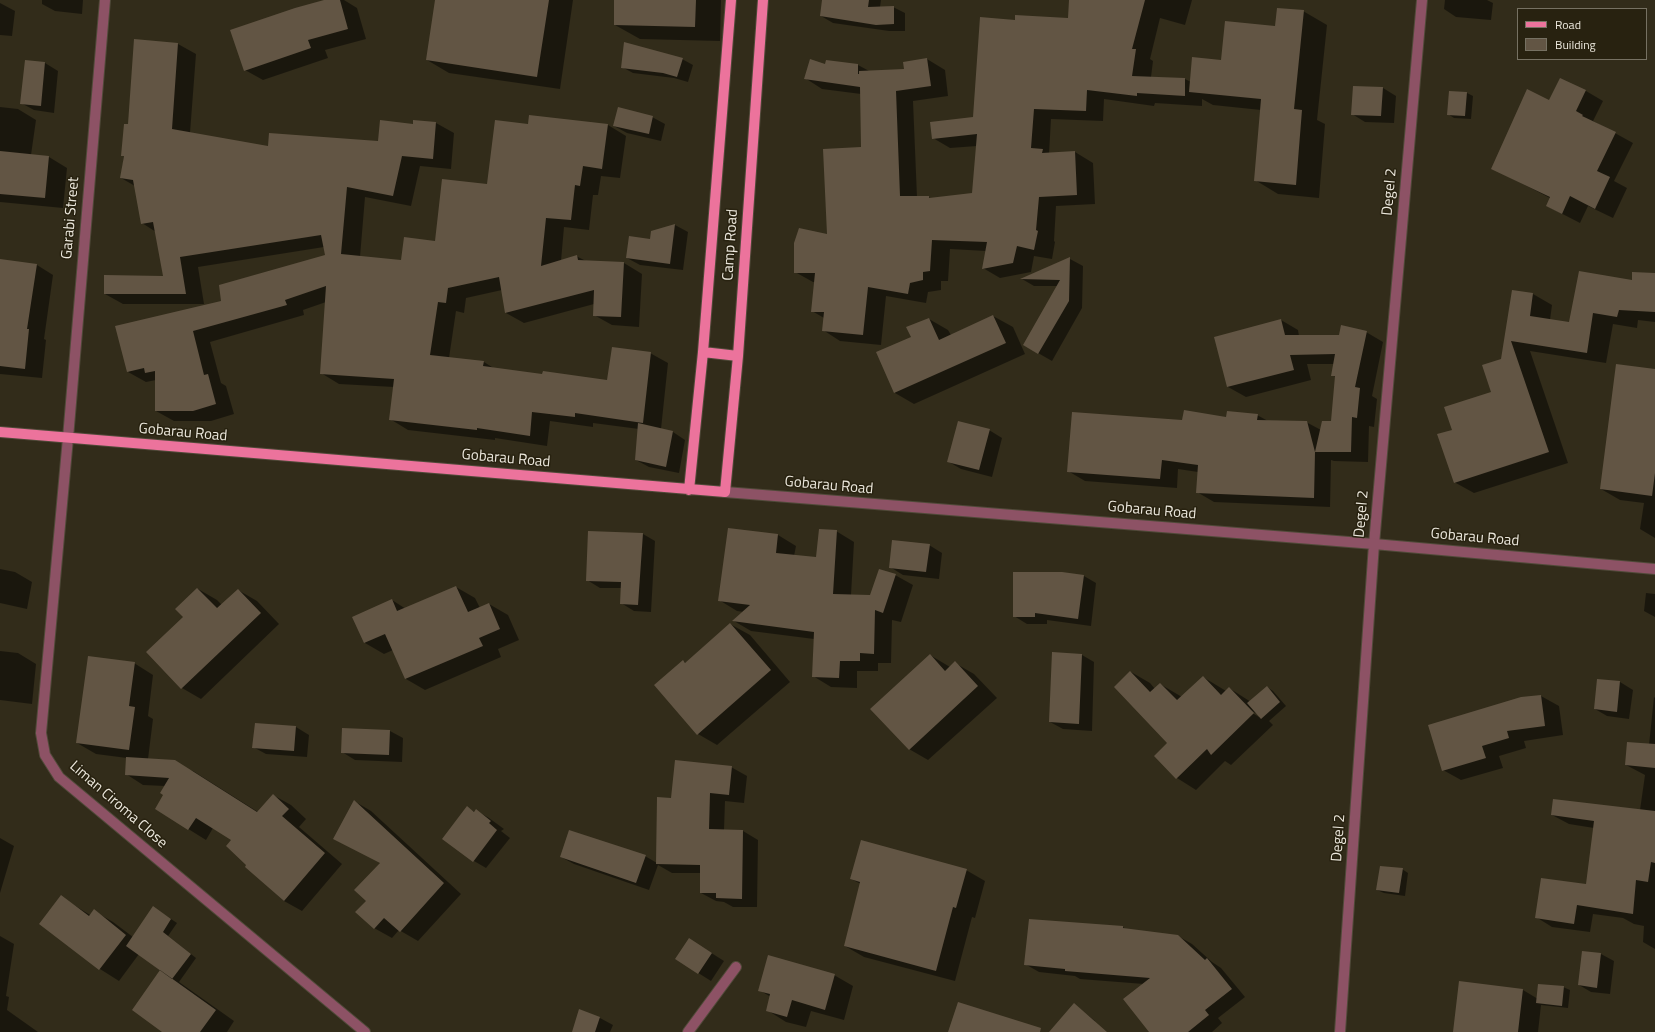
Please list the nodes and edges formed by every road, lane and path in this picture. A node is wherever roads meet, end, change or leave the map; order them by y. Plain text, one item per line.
1 (105, 0) edge
2 (731, 0) edge
3 (763, 0) edge
4 (1422, 0) edge
5 (703, 352) junction
6 (738, 356) junction
7 (0, 432) edge
8 (68, 438) junction
9 (689, 490) junction
10 (725, 492) junction
11 (1374, 544) junction
12 (1655, 569) edge
13 (736, 966) dead end
14 (365, 1032) edge
15 (688, 1032) edge
16 (1340, 1032) edge

1 - 8 street, Garabi Street
2 - 5 main road, Camp Road
3 - 6 main road, Camp Road
4 - 11 street, Degel 2
5 - 6 main road
5 - 9 main road, Camp Road
6 - 10 main road, Camp Road
7 - 8 main road, Gobarau Road
8 - 9 main road, Gobarau Road
8 - 14 street, Liman Ciroma Close
9 - 10 main road, Gobarau Road
10 - 11 street, Gobarau Road
11 - 12 street, Gobarau Road
11 - 16 street, Degel 2
13 - 15 street

